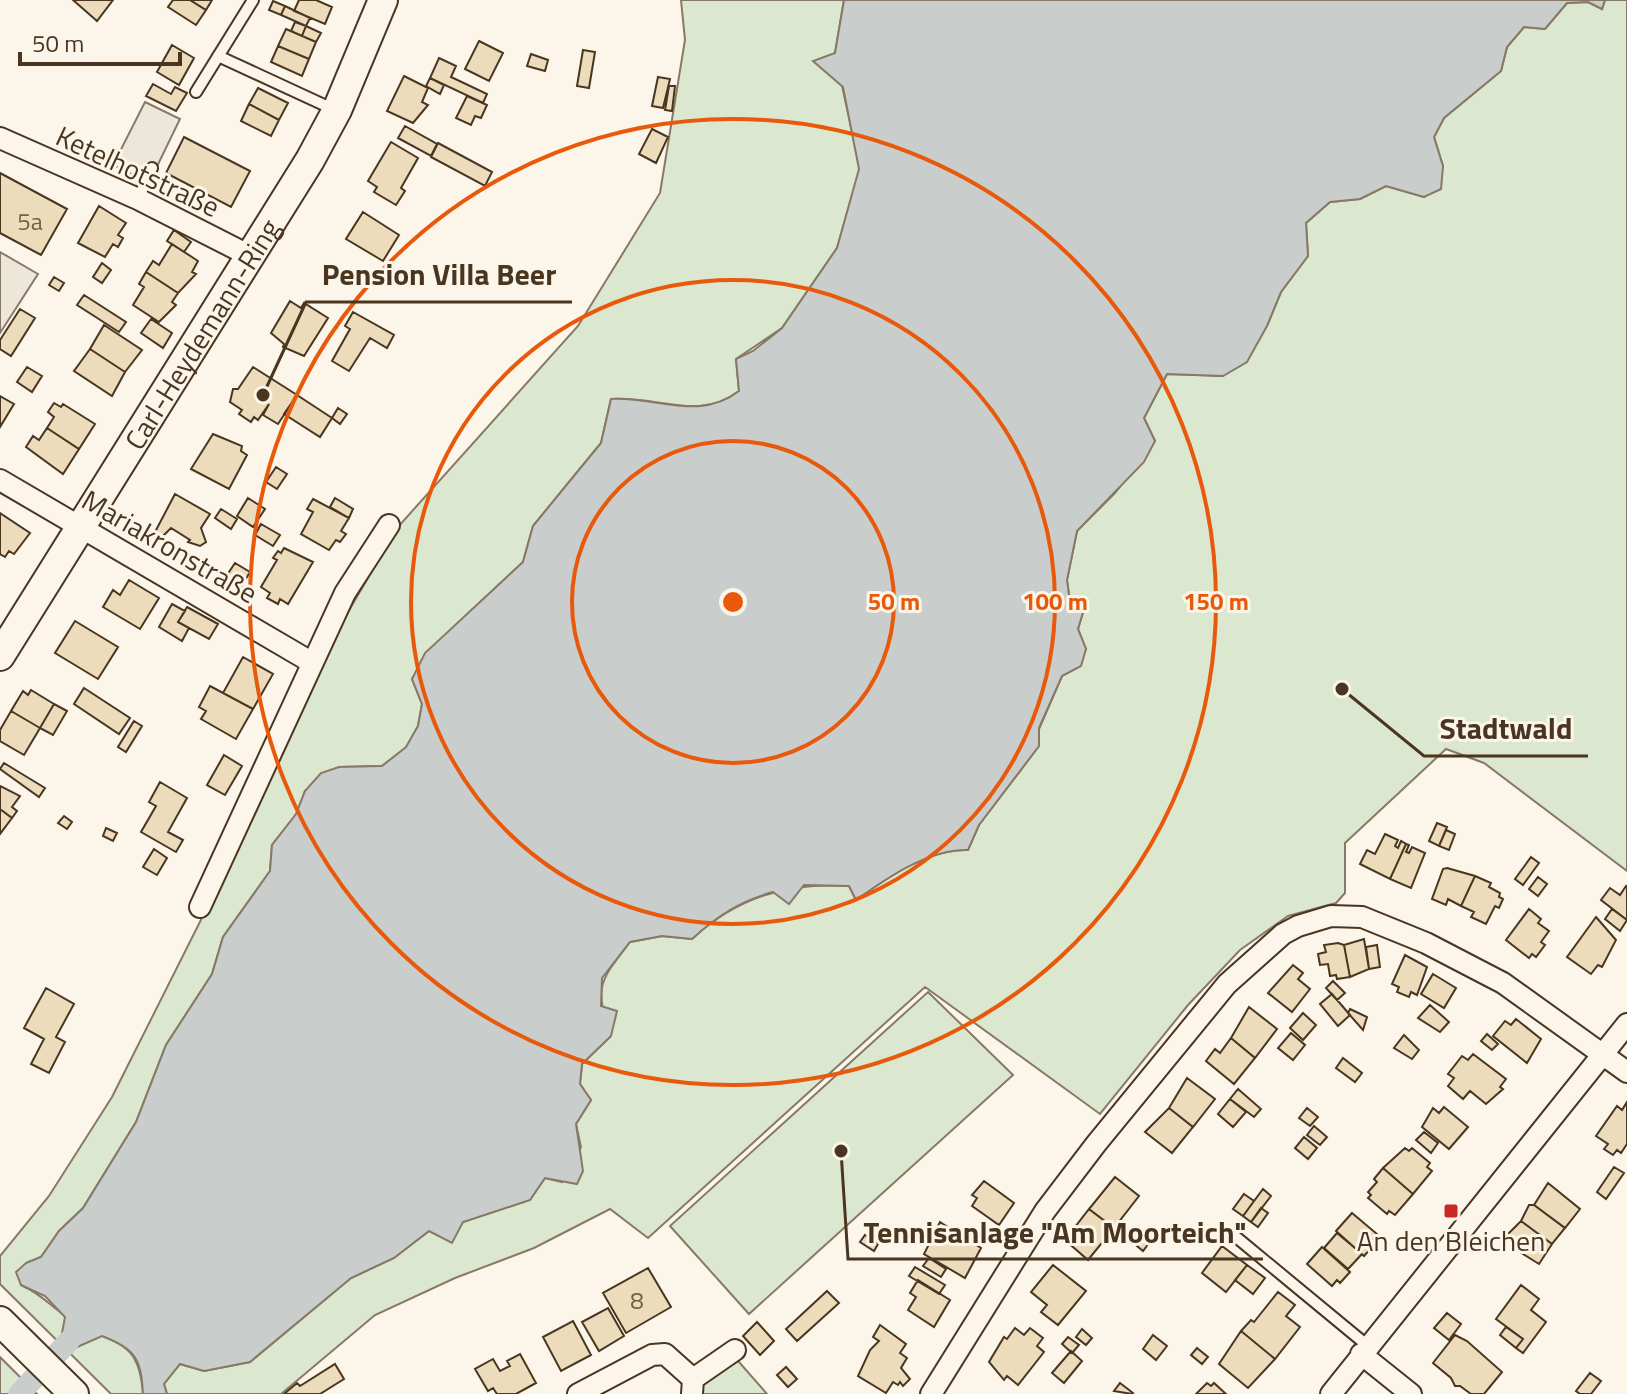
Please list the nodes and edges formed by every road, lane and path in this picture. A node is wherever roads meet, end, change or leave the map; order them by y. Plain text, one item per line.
1 (253, 0) edge
2 (383, 0) edge
3 (218, 56) junction
4 (196, 92) dead end
5 (337, 110) junction
6 (0, 138) edge
7 (152, 168) dead end
8 (138, 199) junction
9 (252, 257) junction
10 (0, 480) edge
11 (389, 525) dead end
12 (80, 527) junction
13 (0, 656) edge
14 (311, 662) junction
15 (200, 907) dead end
16 (1627, 1024) edge
17 (1602, 1055) junction
18 (1627, 1072) edge
19 (1236, 1237) dead end
20 (0, 1321) edge
21 (735, 1350) dead end
22 (1365, 1350) junction
23 (692, 1386) edge
24 (74, 1394) edge
25 (578, 1394) edge
26 (931, 1394) edge
27 (1331, 1394) edge
28 (1411, 1394) edge

1 - 3 lane
2 - 5 main road, Carl-Heydemann-Ring
3 - 4 lane
3 - 5 lane
5 - 9 main road, Carl-Heydemann-Ring
6 - 8 street, Ketelhotstraße
7 - 8 lane
8 - 9 street, Ketelhotstraße
9 - 12 main road, Carl-Heydemann-Ring
10 - 12 street, Mariakronstraße
11 - 14 street
12 - 13 main road, Carl-Heydemann-Ring
12 - 14 street, Mariakronstraße
14 - 15 street
16 - 17 street
17 - 18 street
17 - 22 street
17 - 26 street
19 - 22 lane
20 - 24 main road
21 - 23 street
22 - 27 street
22 - 28 street
23 - 25 street

